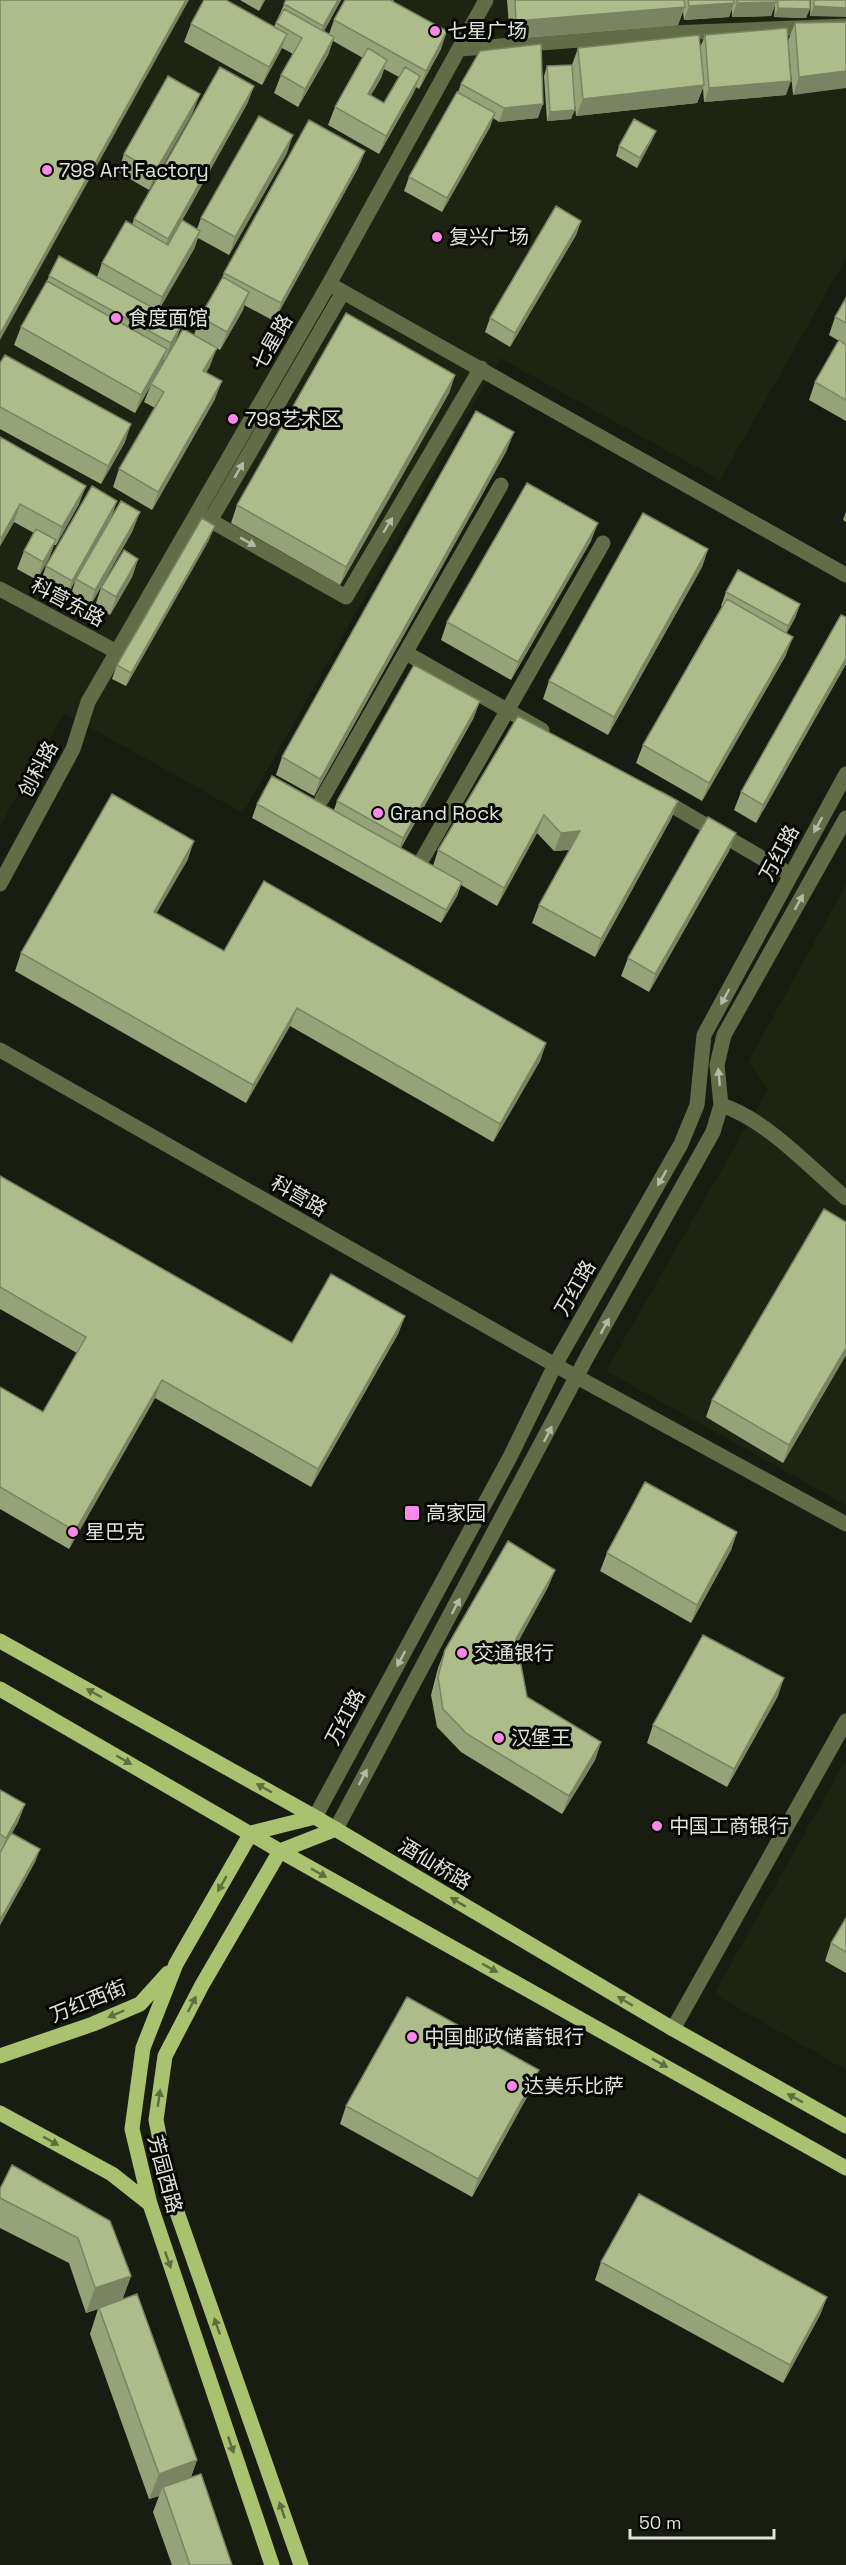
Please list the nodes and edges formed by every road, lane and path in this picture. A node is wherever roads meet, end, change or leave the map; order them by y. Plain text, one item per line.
1 (486, 0) edge
2 (846, 26) edge
3 (460, 49) junction
4 (336, 288) junction
5 (481, 368) junction
6 (501, 485) dead end
7 (203, 517) junction
8 (603, 543) dead end
9 (846, 575) edge
10 (0, 589) edge
11 (117, 652) junction
12 (406, 653) junction
13 (88, 702) joint
14 (508, 710) junction
15 (559, 739) edge
16 (846, 774) edge
17 (650, 792) edge
18 (322, 799) dead end
19 (846, 818) edge
20 (423, 858) edge
21 (791, 875) junction
22 (0, 884) edge
23 (0, 1050) edge
24 (721, 1106) junction
25 (846, 1198) edge
26 (555, 1365) junction
27 (577, 1378) junction
28 (846, 1524) edge
29 (0, 1641) edge
30 (0, 1689) edge
31 (846, 1721) edge
32 (315, 1816) junction
33 (336, 1829) junction
34 (251, 1833) junction
35 (280, 1851) junction
36 (176, 1964) junction
37 (673, 2029) junction
38 (0, 2056) edge
39 (0, 2113) edge
40 (846, 2126) edge
41 (846, 2168) edge
42 (150, 2204) junction
43 (272, 2565) edge
44 (301, 2565) edge

1 - 3 street, 七星路
2 - 3 street
3 - 4 street, 七星路
4 - 5 street
4 - 7 street, 七星路
7 -> 5 street
5 - 9 street
6 - 12 street
7 - 11 street, 七星路
8 - 14 street
10 - 11 street, 科营东路
11 - 13 street, 七星路
12 - 14 street
12 - 18 street
13 - 22 street, 创科路
14 - 15 street
14 - 20 street
16 -> 21 street, 万红路
17 - 21 street
24 -> 19 street, 万红路
21 -> 26 street, 万红路
23 - 26 street, 科营路
24 - 25 street
27 -> 24 street, 万红路
26 - 27 street, 科营路
26 -> 32 street, 万红路
27 - 28 street, 科营路
33 -> 27 street, 万红路
32 -> 29 main road, 酒仙桥路
30 -> 34 main road
31 - 37 street
32 - 33 main road, 酒仙桥路
32 - 34 main road
33 - 35 main road
37 -> 33 main road, 酒仙桥路
34 - 35 main road
34 -> 36 main road, 芳园西路
35 -> 41 main road
44 -> 35 main road, 芳园西路
36 -> 38 main road, 万红西街
36 - 42 main road, 芳园西路
40 -> 37 main road, 酒仙桥路
39 -> 42 main road
42 -> 43 main road, 芳园西路

